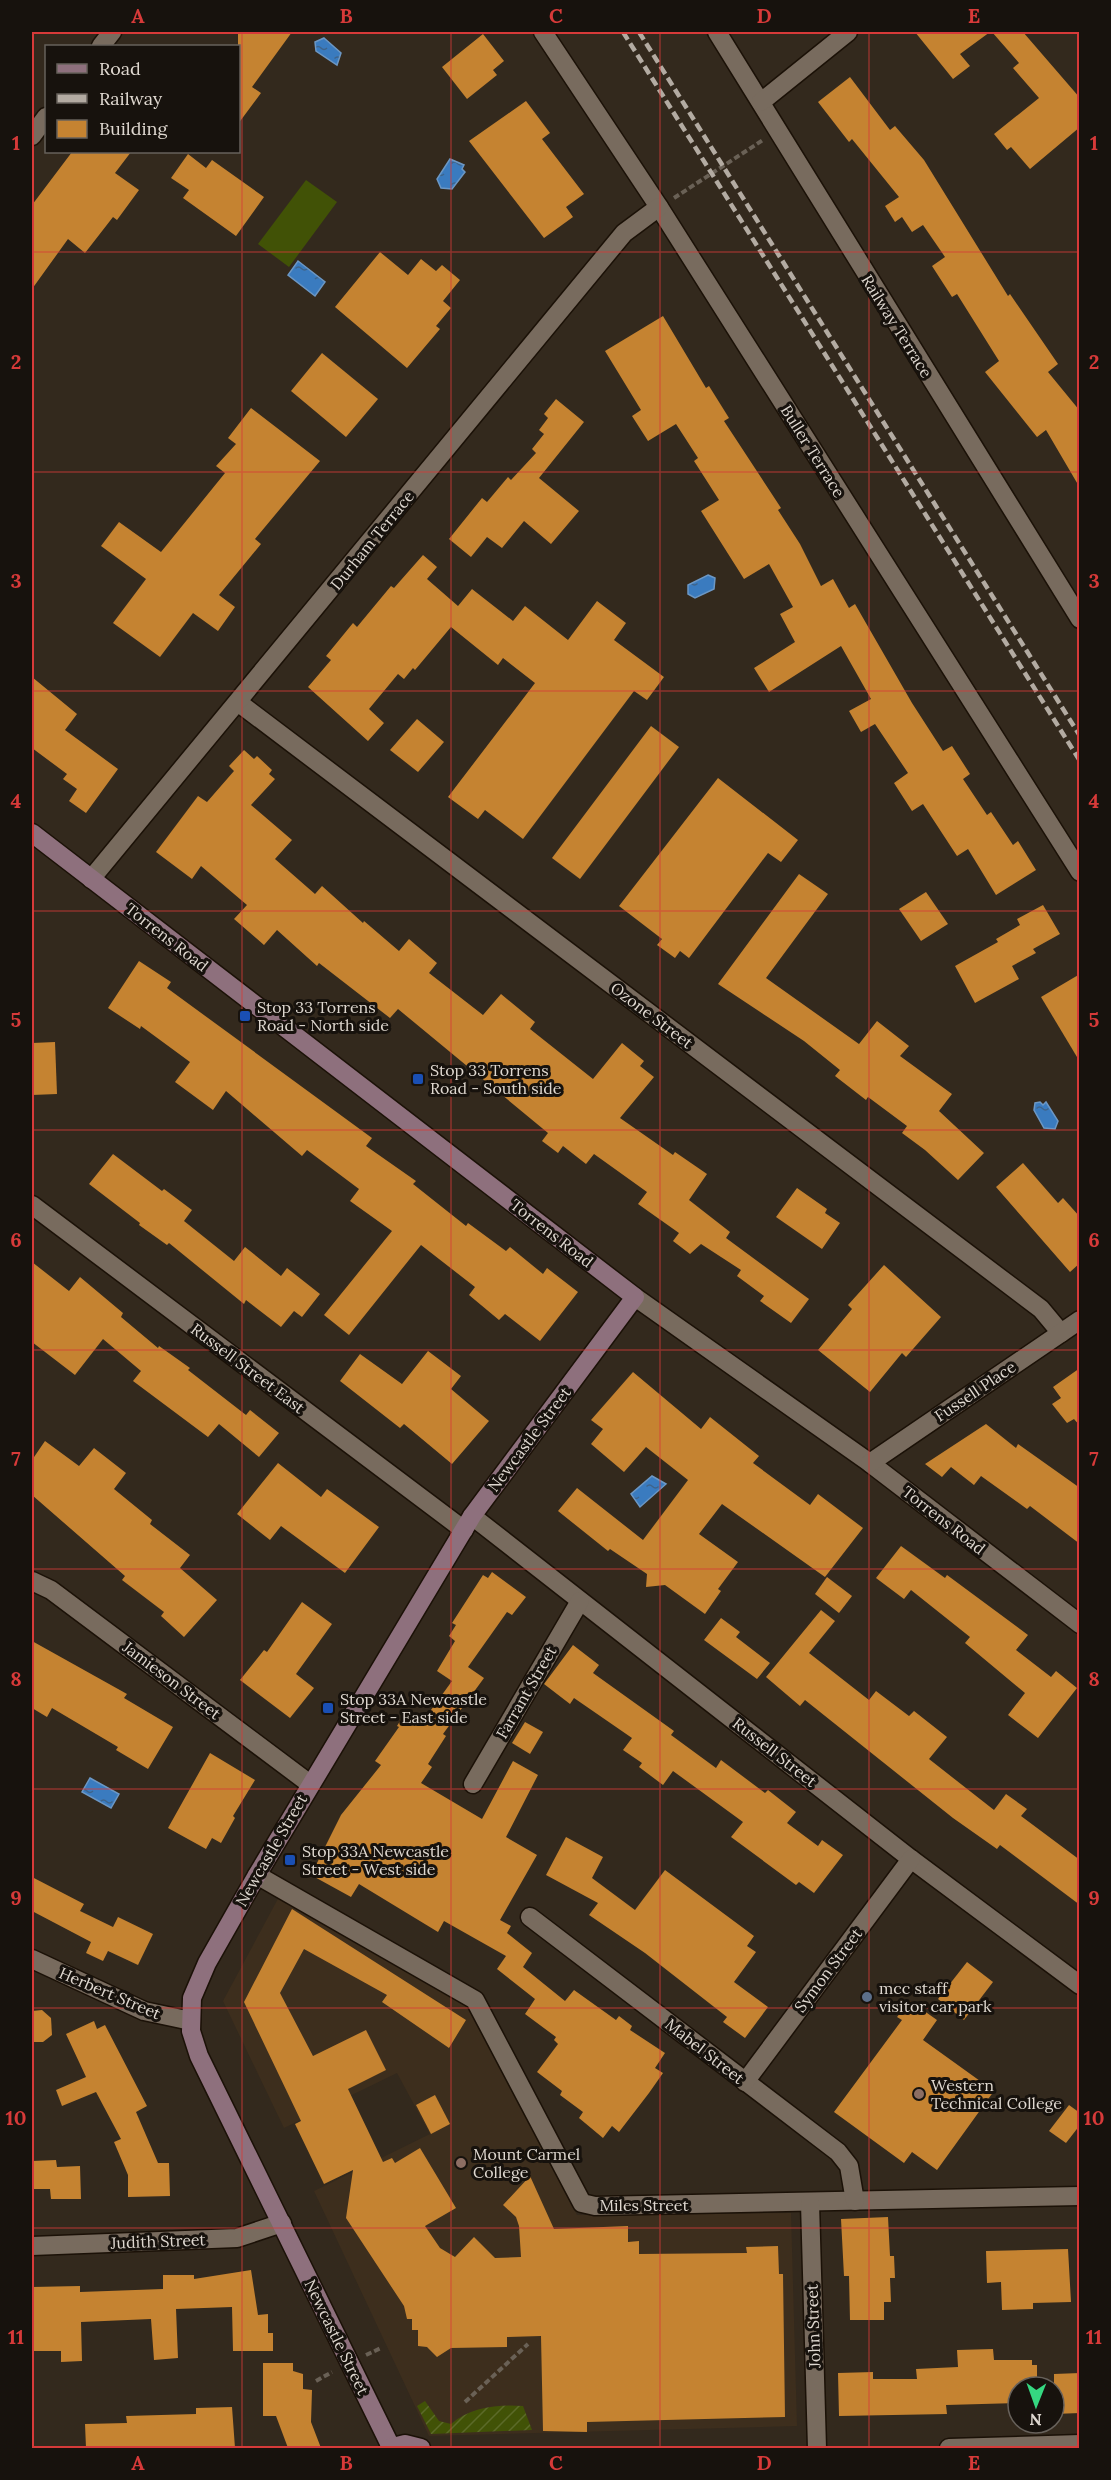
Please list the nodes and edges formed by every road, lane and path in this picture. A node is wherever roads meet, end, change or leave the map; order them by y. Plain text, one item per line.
1 (112, 32) edge
2 (543, 32) edge
3 (717, 32) edge
4 (848, 32) edge
5 (102, 45) edge
6 (761, 102) junction
7 (45, 118) edge
8 (777, 131) junction
9 (32, 136) edge
10 (658, 207) junction
11 (1080, 619) edge
12 (239, 703) junction
13 (32, 833) edge
14 (1080, 872) edge
15 (91, 879) junction
16 (32, 1205) edge
17 (635, 1297) junction
18 (1080, 1320) edge
19 (1061, 1333) junction
20 (870, 1463) junction
21 (468, 1523) junction
22 (32, 1581) edge
23 (580, 1600) junction
24 (1080, 1624) edge
25 (310, 1784) junction
26 (473, 1784) dead end
27 (911, 1859) junction
28 (257, 1875) junction
29 (530, 1917) dead end
30 (32, 1959) edge
31 (1080, 1985) edge
32 (191, 2021) junction
33 (745, 2082) junction
34 (1080, 2196) edge
35 (855, 2201) junction
36 (810, 2203) junction
37 (282, 2223) junction
38 (32, 2246) edge
39 (528, 2344) dead end
40 (465, 2402) dead end
41 (1080, 2445) edge
42 (390, 2448) edge
43 (421, 2448) edge
44 (817, 2448) edge
45 (949, 2448) edge

1 - 5 street
2 - 10 street, Buller Terrace
3 - 6 street, Railway Terrace
4 - 6 street
6 - 8 street, Railway Terrace
7 - 9 street
8 - 10 path
8 - 11 street, Railway Terrace
10 - 12 street, Durham Terrace
10 - 14 street, Buller Terrace
12 - 15 street, Durham Terrace
12 - 19 street, Ozone Street
13 - 15 street, Torrens Road
15 - 17 street, Torrens Road
16 - 21 street, Russell Street East
17 - 20 street, Torrens Road
17 - 21 street, Newcastle Street
18 - 19 street, Fussell Place
19 - 20 street, Fussell Place
20 - 24 street, Torrens Road
21 - 23 street, Russell Street
21 - 25 street, Newcastle Street
22 - 25 street, Jamieson Street
23 - 26 street, Farrant Street
23 - 27 street, Russell Street
25 - 28 street, Newcastle Street
27 - 31 street, Russell Street
27 - 33 street, Symon Street
28 - 32 street, Newcastle Street
28 - 36 street, Miles Street
29 - 33 street, Mabel Street
30 - 32 street, Herbert Street
32 - 37 street, Newcastle Street
33 - 35 street, Mabel Street
34 - 35 street, Miles Street
35 - 36 street, Miles Street
36 - 44 street, John Street
37 - 38 street, Judith Street
37 - 42 street, Newcastle Street
39 - 40 path
41 - 45 street
42 - 43 street

